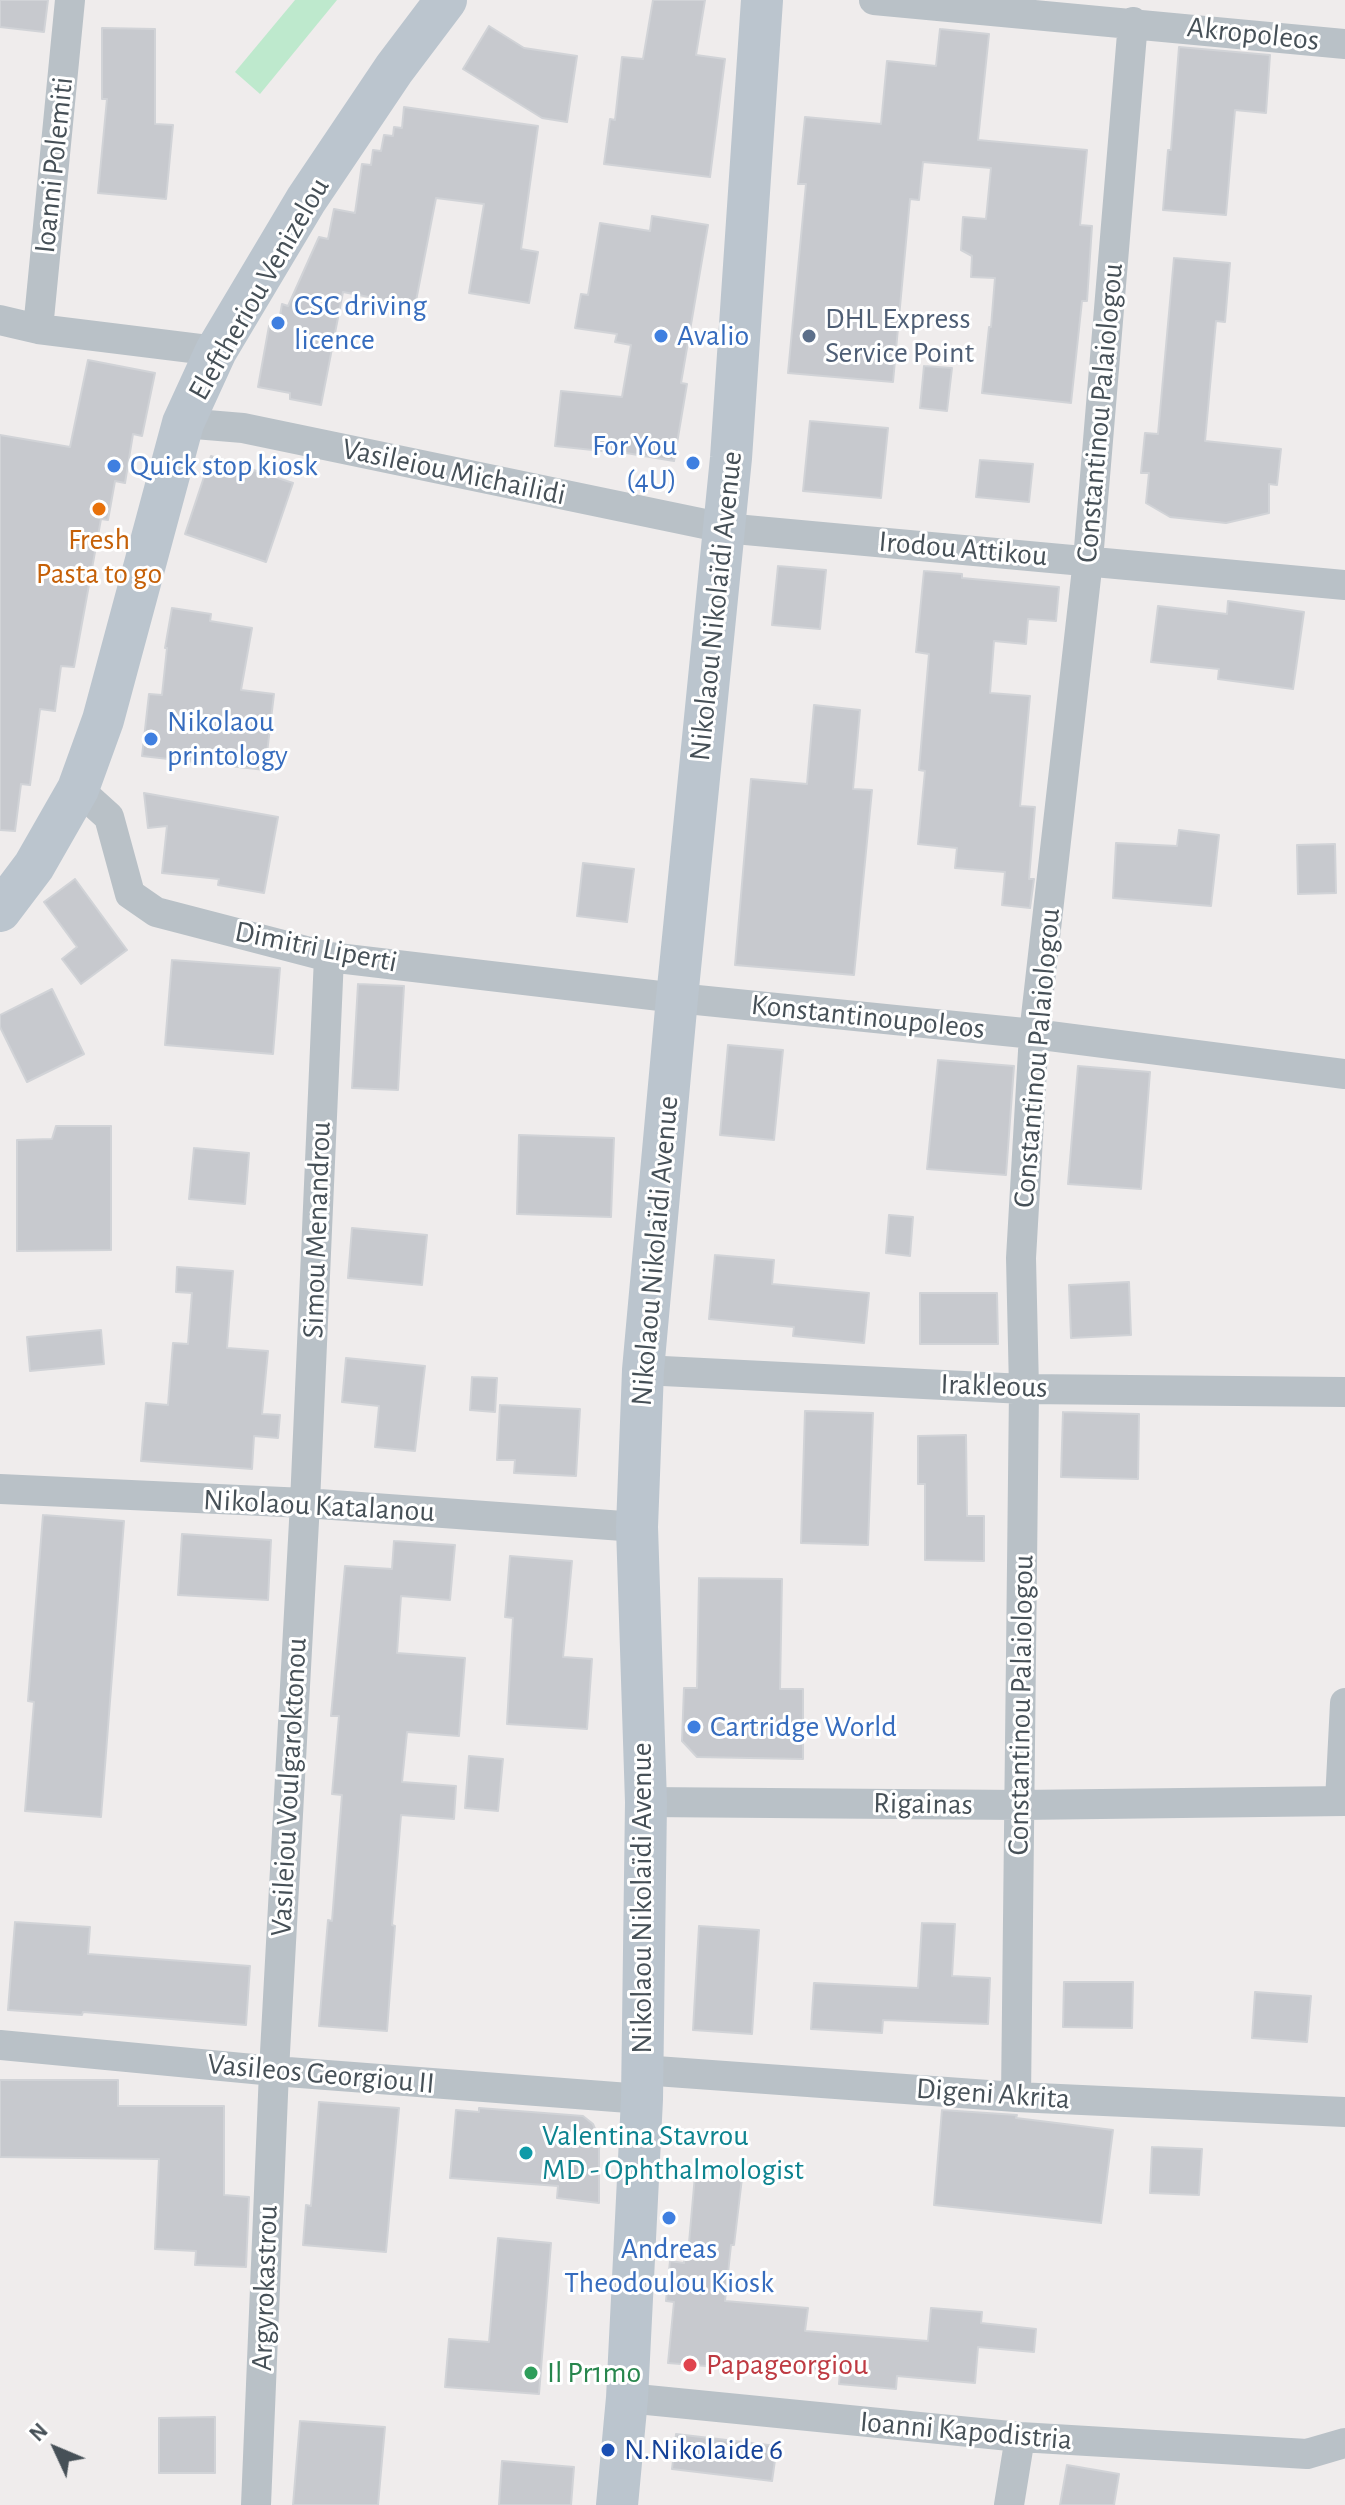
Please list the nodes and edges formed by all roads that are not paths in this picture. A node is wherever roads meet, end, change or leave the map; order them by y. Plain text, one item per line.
1 (70, 0) edge
2 (446, 0) edge
3 (762, 0) edge
4 (874, 0) edge
5 (1133, 22) junction
6 (1345, 44) edge
7 (0, 320) edge
8 (38, 329) junction
9 (216, 351) junction
10 (183, 423) junction
11 (724, 528) junction
12 (1088, 560) junction
13 (1345, 585) edge
14 (78, 789) junction
15 (0, 911) edge
16 (329, 957) junction
17 (677, 998) junction
18 (1034, 1034) junction
19 (1345, 1074) edge
20 (643, 1370) junction
21 (1024, 1389) junction
22 (1345, 1392) edge
23 (0, 1489) edge
24 (305, 1503) junction
25 (637, 1527) junction
26 (1345, 1703) edge
27 (1343, 1801) edge
28 (646, 1802) junction
29 (1020, 1805) junction
30 (0, 2045) edge
31 (274, 2071) junction
32 (642, 2084) junction
33 (1016, 2097) junction
34 (1345, 2112) edge
35 (627, 2398) junction
36 (1020, 2437) junction
37 (1345, 2443) edge
38 (256, 2505) edge
39 (617, 2505) edge
40 (1009, 2505) edge

1 - 8 street, Ioanni Polemiti
2 - 9 street, Eleftheriou Venizelou
3 - 11 street, Nikolaou Nikolaïdi Avenue
4 - 5 street, Akropoleos
5 - 6 street, Akropoleos
5 - 12 street, Constantinou Palaiologou
7 - 8 street
8 - 9 street
9 - 10 street, Eleftheriou Venizelou
10 - 11 street, Vasileiou Michailidi
10 - 14 street, Eleftheriou Venizelou
11 - 12 street, Irodou Attikou
11 - 17 street, Nikolaou Nikolaïdi Avenue
12 - 13 street, Irodou Attikou
12 - 18 street, Constantinou Palaiologou
14 - 15 street, Eleftheriou Venizelou
14 - 16 street, Dimitri Liperti
16 - 17 street, Dimitri Liperti
16 - 24 street, Simou Menandrou
17 - 18 street, Konstantinoupoleos
17 - 20 street, Nikolaou Nikolaïdi Avenue
18 - 19 street, Konstantinoupoleos
18 - 21 street, Constantinou Palaiologou
20 - 21 street, Irakleous
20 - 25 street, Nikolaou Nikolaïdi Avenue
21 - 22 street, Irakleous
21 - 29 street, Constantinou Palaiologou
23 - 24 street, Nikolaou Katalanou
24 - 25 street, Nikolaou Katalanou
24 - 31 street, Vasileiou Voulgaroktonou
25 - 28 street, Nikolaou Nikolaïdi Avenue
26 - 27 street
27 - 29 street, Rigainas
28 - 29 street, Rigainas
28 - 32 street, Nikolaou Nikolaïdi Avenue
29 - 33 street, Constantinou Palaiologou
30 - 31 street, Vasileos Georgiou II
31 - 32 street, Vasileos Georgiou II
31 - 38 street, Argyrokastrou
32 - 33 street, Digeni Akrita
32 - 35 street, Nikolaou Nikolaïdi Avenue
33 - 34 street, Digeni Akrita
35 - 36 street, Ioanni Kapodistria
35 - 39 street, Nikolaou Nikolaïdi Avenue
36 - 37 street, Ioanni Kapodistria
36 - 40 street

